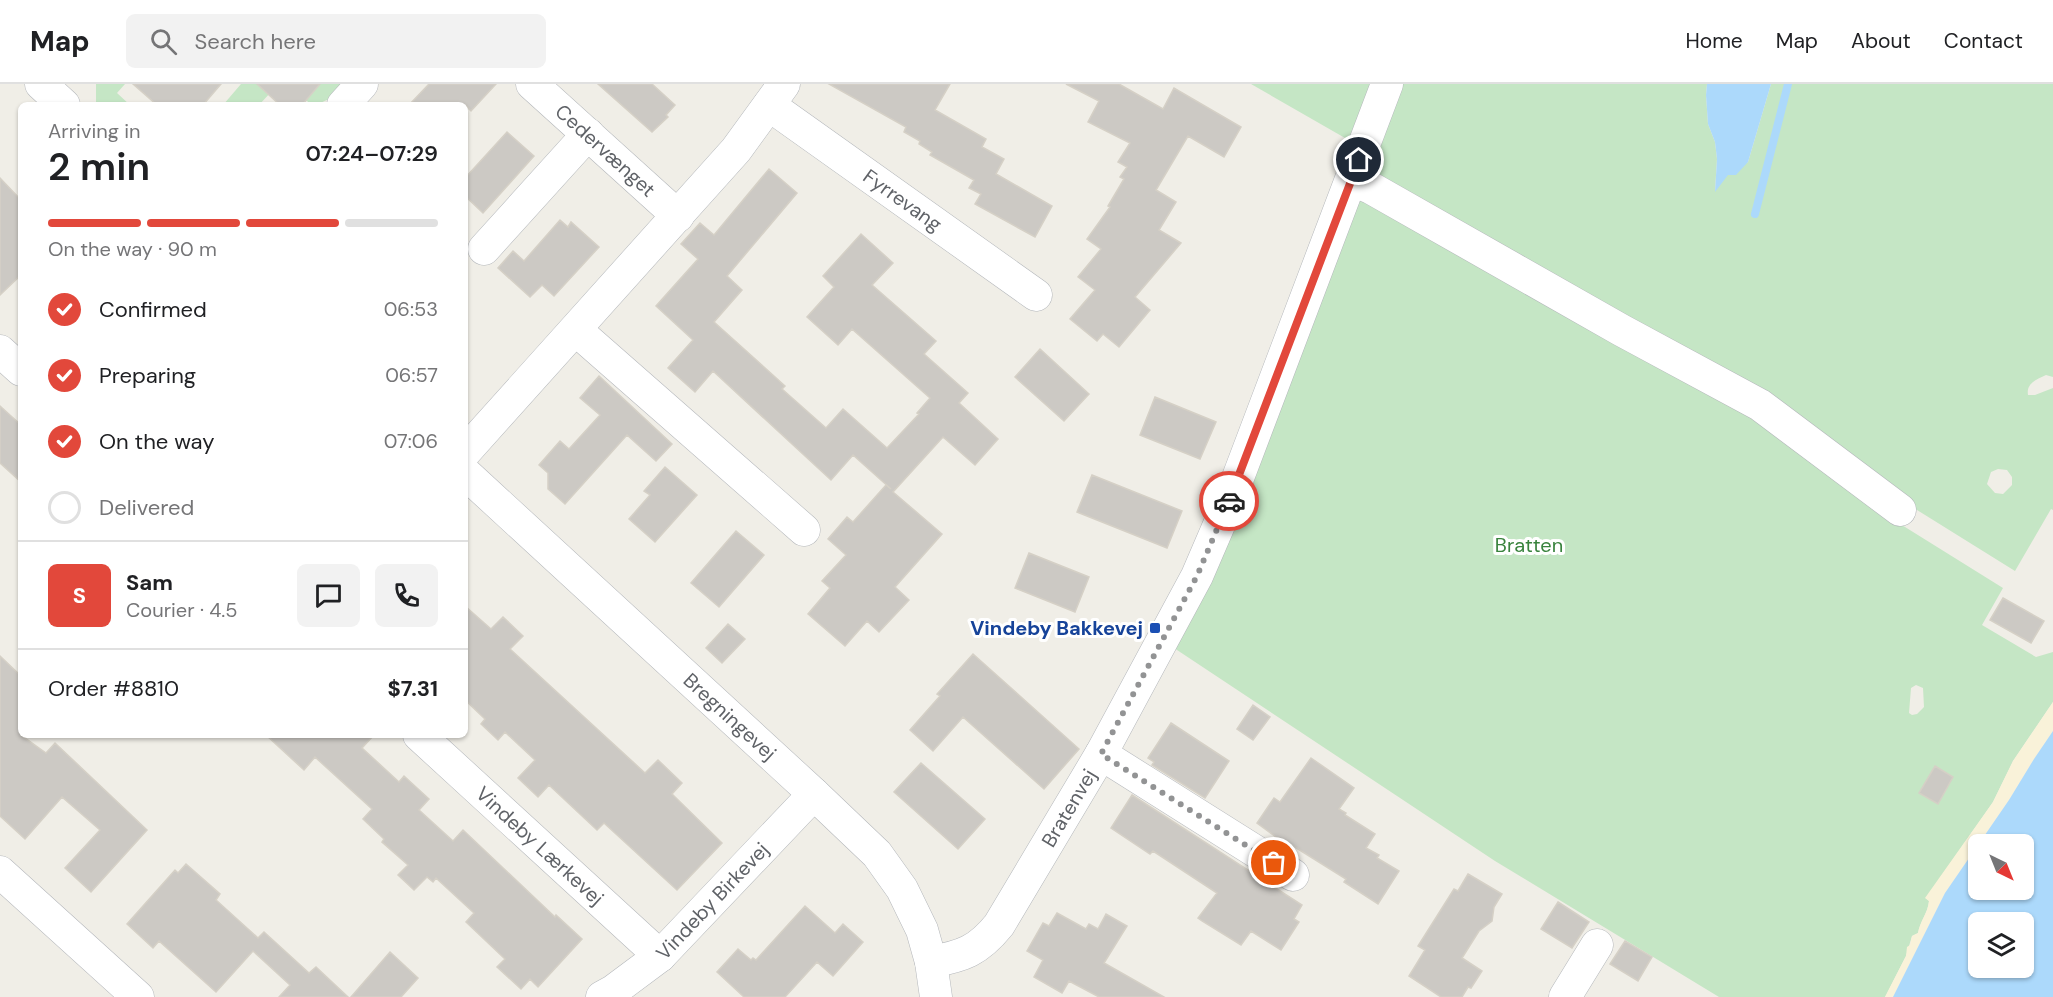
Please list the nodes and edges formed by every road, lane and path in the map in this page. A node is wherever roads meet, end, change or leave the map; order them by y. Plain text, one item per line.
1 (362, 84) edge
2 (532, 84) edge
3 (1387, 84) edge
4 (776, 95) edge
5 (346, 102) edge
6 (588, 134) junction
7 (1352, 180) junction
8 (678, 216) junction
9 (484, 249) dead end
10 (1036, 295) dead end
11 (576, 330) junction
12 (0, 351) edge
13 (18, 367) edge
14 (468, 449) edge
15 (468, 476) edge
16 (1900, 510) dead end
17 (804, 530) dead end
18 (422, 738) edge
19 (1101, 754) junction
20 (814, 794) junction
21 (0, 872) edge
22 (1293, 875) dead end
23 (1597, 945) dead end
24 (660, 956) junction
25 (931, 962) junction
26 (138, 997) edge
27 (602, 997) edge
28 (936, 997) edge
29 (1565, 997) edge

1 - 5 street
2 - 6 street, Cedervænget
3 - 7 street, Bratenvej
4 - 8 street, Fyrrevang
4 - 10 street, Fyrrevang
6 - 8 street, Cedervænget
6 - 9 street
7 - 16 street
7 - 19 street, Bratenvej
8 - 11 street, Fyrrevang
11 - 14 street, Fyrrevang
11 - 17 street
12 - 13 street
15 - 20 street, Bregningevej
18 - 24 street, Vindeby Lærkevej
19 - 22 street
19 - 25 street, Bratenvej
20 - 24 street, Vindeby Birkevej
20 - 25 street, Bregningevej
21 - 26 street
23 - 29 street
24 - 27 street, Vindeby Birkevej
25 - 28 street, Bregningevej

